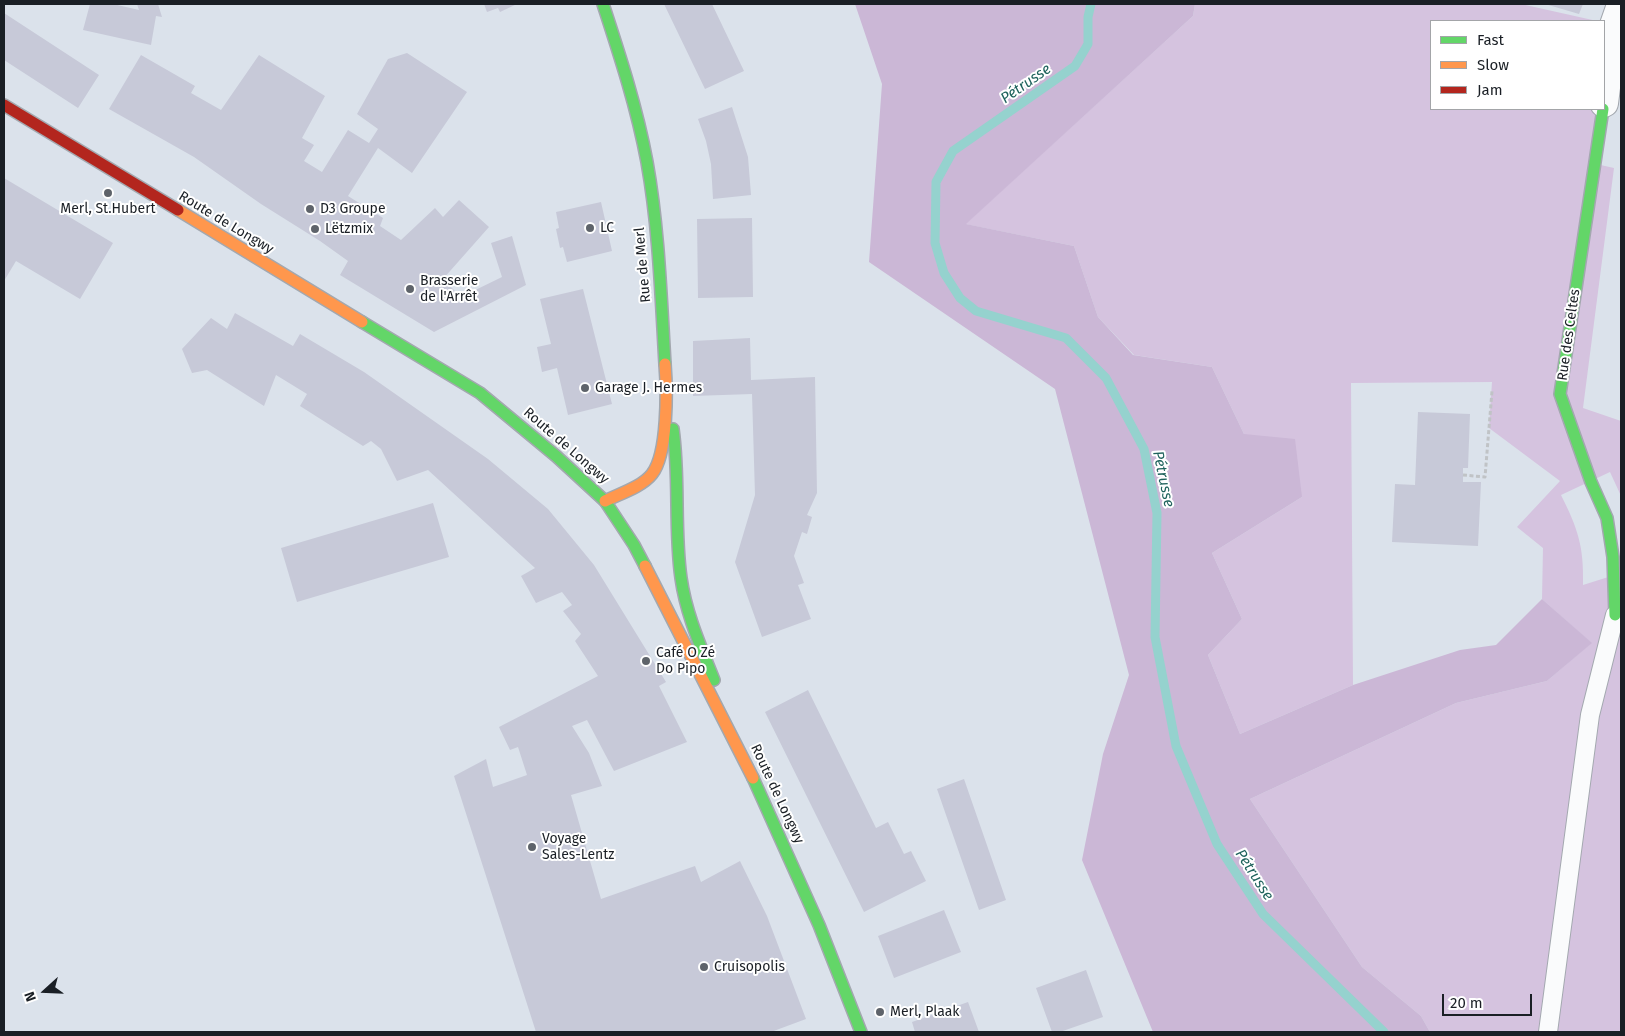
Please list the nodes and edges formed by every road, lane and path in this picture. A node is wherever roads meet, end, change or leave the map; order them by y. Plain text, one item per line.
1 (603, 4) edge
2 (1621, 5) edge
3 (1605, 95) edge
4 (4, 105) edge
5 (1603, 110) edge
6 (1492, 391) dead end
7 (667, 394) junction
8 (1463, 475) dead end
9 (606, 501) junction
10 (1615, 615) joint
11 (750, 770) junction
12 (861, 1032) edge
13 (1548, 1032) edge

1 - 7 main road, Rue de Merl
2 - 3 street
4 - 9 main road, Route de Longwy
5 - 10 main road, Rue des Celtes
6 - 8 path
7 - 9 main road, Rue de Merl
7 - 11 main road
9 - 11 main road, Route de Longwy
10 - 13 lane
11 - 12 main road, Route de Longwy

